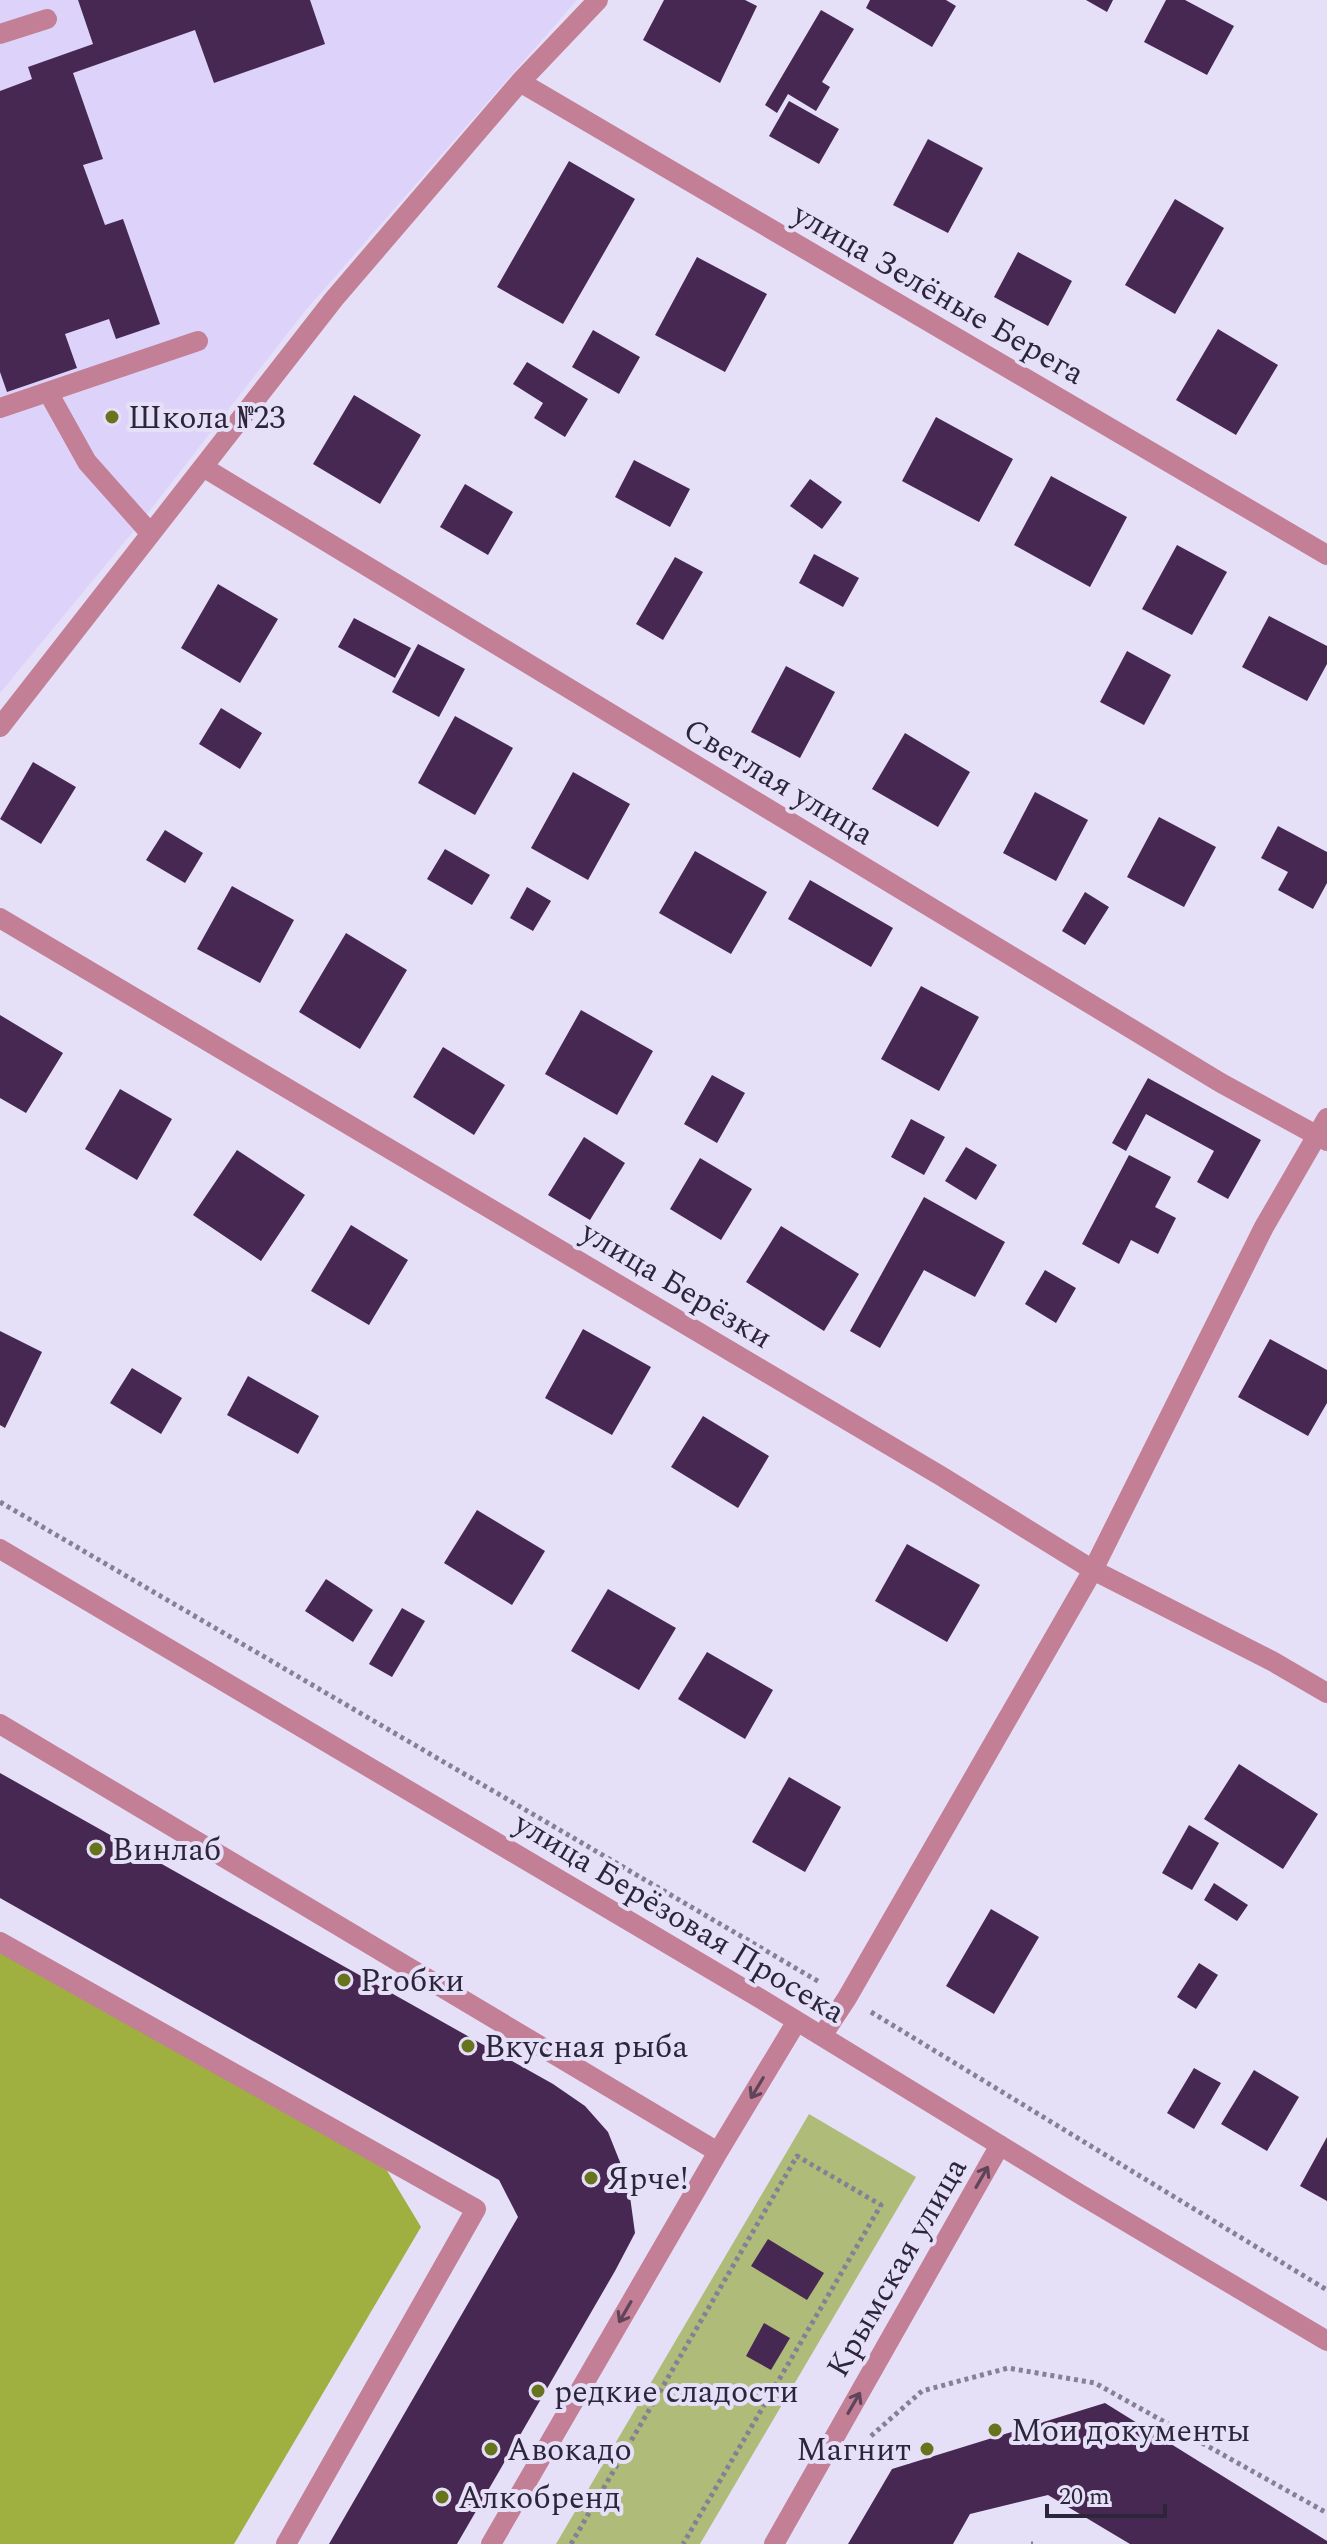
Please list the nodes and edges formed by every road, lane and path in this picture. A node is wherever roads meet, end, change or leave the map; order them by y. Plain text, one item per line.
1 (598, 0) edge
2 (47, 19) dead end
3 (0, 34) edge
4 (520, 82) junction
5 (198, 341) dead end
6 (48, 392) junction
7 (0, 408) edge
8 (203, 467) junction
9 (151, 534) junction
10 (1327, 555) edge
11 (0, 727) edge
12 (0, 918) edge
13 (1324, 1132) edge
14 (0, 1502) edge
15 (0, 1549) edge
16 (1093, 1570) junction
17 (1327, 1693) edge
18 (0, 1724) edge
19 (0, 1942) edge
20 (847, 1998) junction
21 (797, 2021) junction
22 (822, 2036) junction
23 (1000, 2145) junction
24 (718, 2152) junction
25 (1327, 2290) edge
26 (1327, 2341) edge
27 (866, 2441) dead end
28 (1327, 2513) edge
29 (286, 2544) edge
30 (491, 2544) edge
31 (571, 2544) edge
32 (683, 2544) edge
33 (774, 2544) edge

1 - 4 street
2 - 3 street
4 - 8 street
4 - 10 street, улица Зелёные Берега
5 - 6 street
6 - 7 street
6 - 9 street
8 - 9 street
8 - 13 street, Светлая улица
9 - 11 street
12 - 16 street, улица Берёзки
13 - 16 street
14 - 20 path
15 - 21 street, улица Берёзовая Просека
16 - 17 street, улица Берёзки
16 - 20 street
18 - 24 street
19 - 29 street
20 - 22 street
20 - 25 path
21 - 22 street, улица Берёзовая Просека
21 -> 24 street
22 - 23 street, улица Берёзовая Просека
23 - 26 street, улица Берёзовая Просека
33 -> 23 street, Крымская улица
24 -> 30 street
27 - 28 path
31 - 32 path

